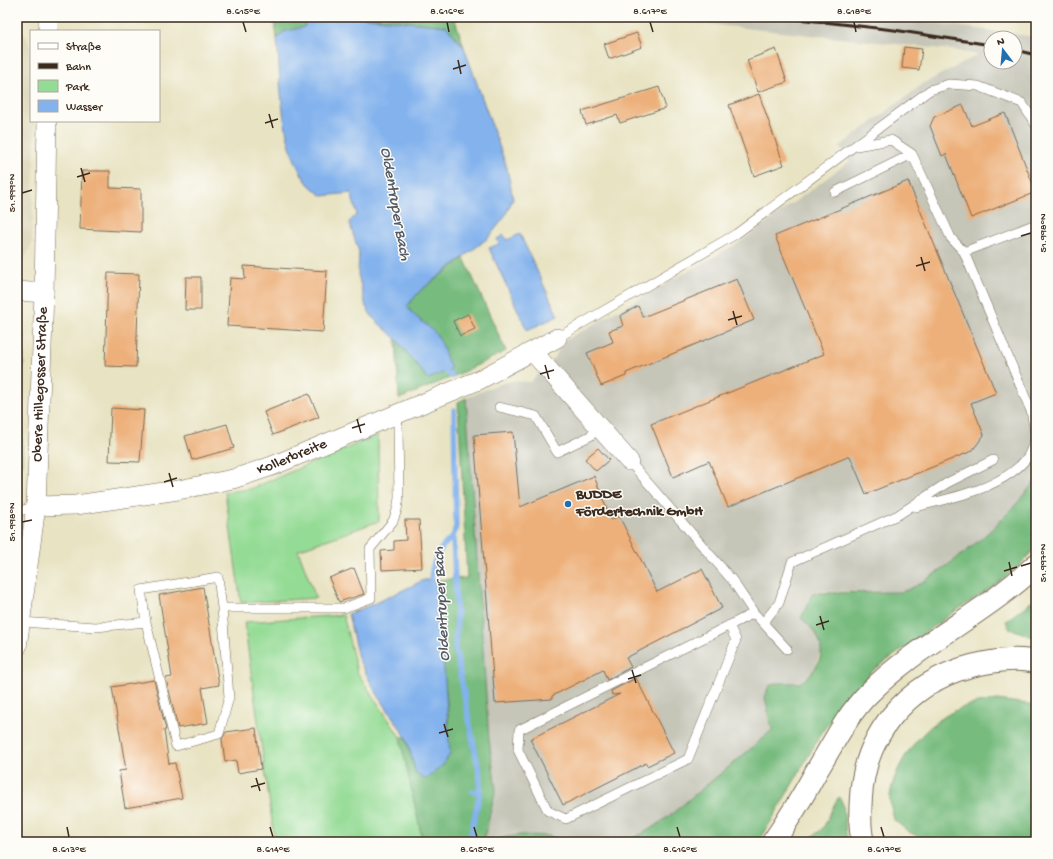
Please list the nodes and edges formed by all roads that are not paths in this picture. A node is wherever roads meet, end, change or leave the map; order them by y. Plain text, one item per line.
1 (48, 17) edge
2 (48, 30) edge
3 (47, 122) edge
4 (1036, 125) edge
5 (854, 146) junction
6 (912, 154) junction
7 (835, 192) dead end
8 (1036, 224) edge
9 (964, 252) junction
10 (17, 291) edge
11 (44, 293) junction
12 (557, 338) joint
13 (533, 352) junction
14 (499, 408) dead end
15 (393, 415) junction
16 (600, 428) junction
17 (1036, 437) edge
18 (993, 460) dead end
19 (628, 461) joint
20 (36, 506) junction
21 (907, 510) junction
22 (17, 512) edge
23 (1036, 565) edge
24 (222, 608) junction
25 (20, 611) edge
26 (754, 613) junction
27 (146, 622) junction
28 (763, 623) junction
29 (729, 625) junction
30 (17, 647) edge
31 (787, 649) dead end
32 (1036, 662) edge
33 (773, 842) edge
34 (863, 842) edge

1 - 2 street
3 - 11 street, Obere Hillegosser Straße
4 - 5 lane
5 - 6 lane
5 - 12 lane
6 - 7 lane
6 - 9 lane
8 - 9 lane
9 - 17 lane
10 - 11 street
11 - 20 street, Obere Hillegosser Straße
12 - 13 street, Kollerbreite
13 - 15 street, Kollerbreite
13 - 16 street
14 - 16 lane
15 - 20 street, Kollerbreite
15 - 24 lane
16 - 19 street
17 - 21 lane
18 - 21 lane
19 - 26 lane
20 - 22 lane
20 - 25 street, Obere Hillegosser Straße
21 - 28 lane
23 - 33 highway
24 - 27 lane
24 - 27 lane
25 - 27 lane
25 - 30 street, Obere Hillegosser Straße
26 - 28 lane
26 - 29 lane
28 - 31 lane
29 - 29 lane
32 - 34 highway

